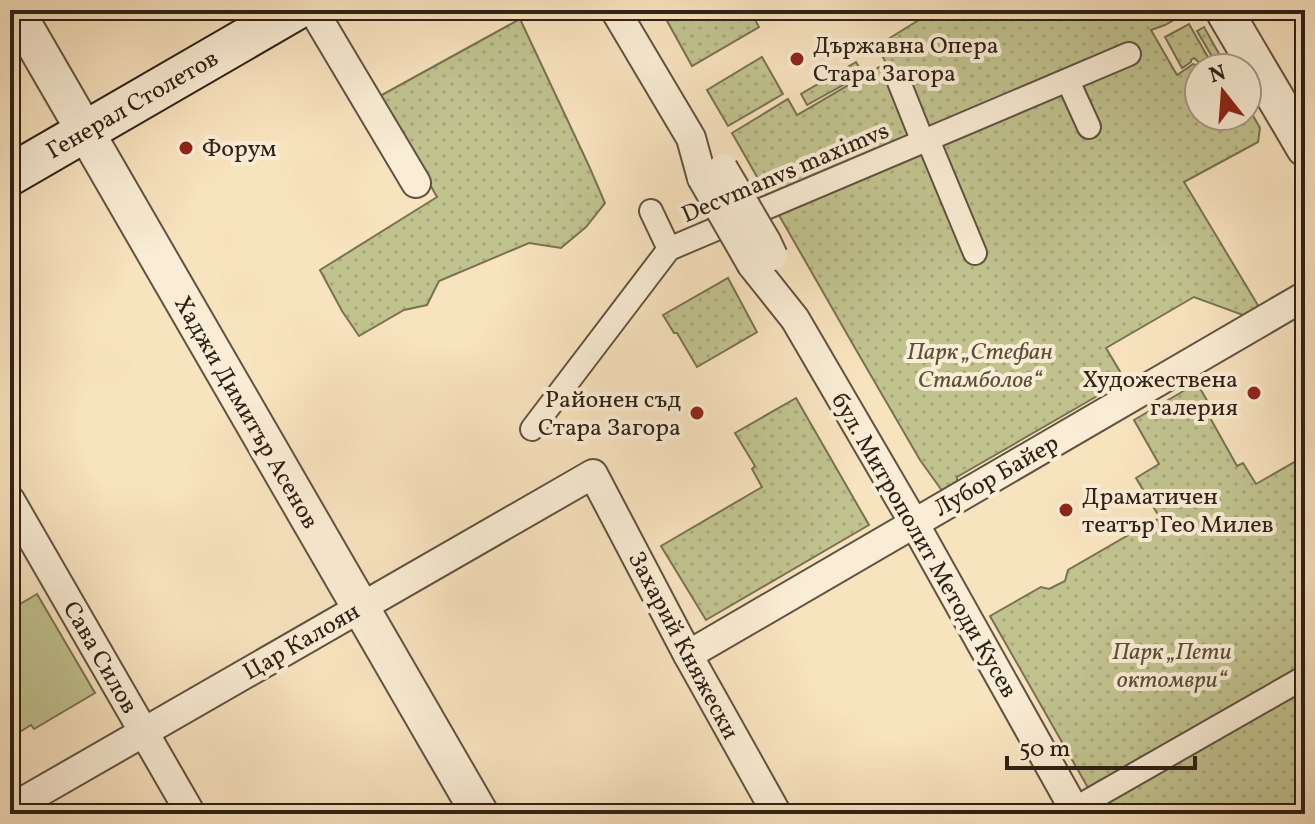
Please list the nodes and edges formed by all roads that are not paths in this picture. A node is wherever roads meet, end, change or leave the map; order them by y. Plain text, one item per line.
1 (15, 10) edge
2 (295, 10) edge
3 (313, 10) edge
4 (615, 10) edge
5 (1226, 14) dead end
6 (1129, 54) dead end
7 (1068, 81) junction
8 (899, 82) dead end
9 (1089, 127) dead end
10 (84, 132) junction
11 (926, 141) junction
12 (1305, 148) edge
13 (10, 175) edge
14 (416, 183) dead end
15 (651, 211) dead end
16 (669, 249) junction
17 (975, 253) dead end
18 (1305, 296) edge
19 (532, 429) dead end
20 (593, 474) joint
21 (10, 500) edge
22 (914, 523) junction
23 (360, 607) junction
24 (688, 655) junction
25 (1305, 677) edge
26 (144, 732) junction
27 (10, 809) edge
28 (1072, 812) edge
29 (191, 814) edge
30 (480, 814) edge
31 (777, 814) edge

1 - 10 street, Хаджи Димитър Асенов
2 - 10 main road, Генерал Столетов
3 - 14 street
4 - 22 street, бул. Митрополит Методи Кусев, bridge
5 - 12 street
6 - 7 street, Decvmanvs maximvs
7 - 9 street
7 - 11 street, Decvmanvs maximvs
8 - 11 street
10 - 13 main road, Генерал Столетов
10 - 23 street, Хаджи Димитър Асенов
11 - 16 street, Decvmanvs maximvs
11 - 17 street
15 - 16 street
16 - 19 street, Decvmanvs maximvs
18 - 22 street, Лубор Байер
20 - 23 street, Цар Калоян
20 - 24 street, Захарий Княжески
21 - 26 street, Сава Силов
22 - 24 street, Лубор Байер
22 - 28 street, бул. Митрополит Методи Кусев
23 - 26 street, Цар Калоян
23 - 30 street, Хаджи Димитър Асенов
24 - 31 street, Захарий Княжески
25 - 28 street
26 - 27 street, Цар Калоян
26 - 29 street, Сава Силов

